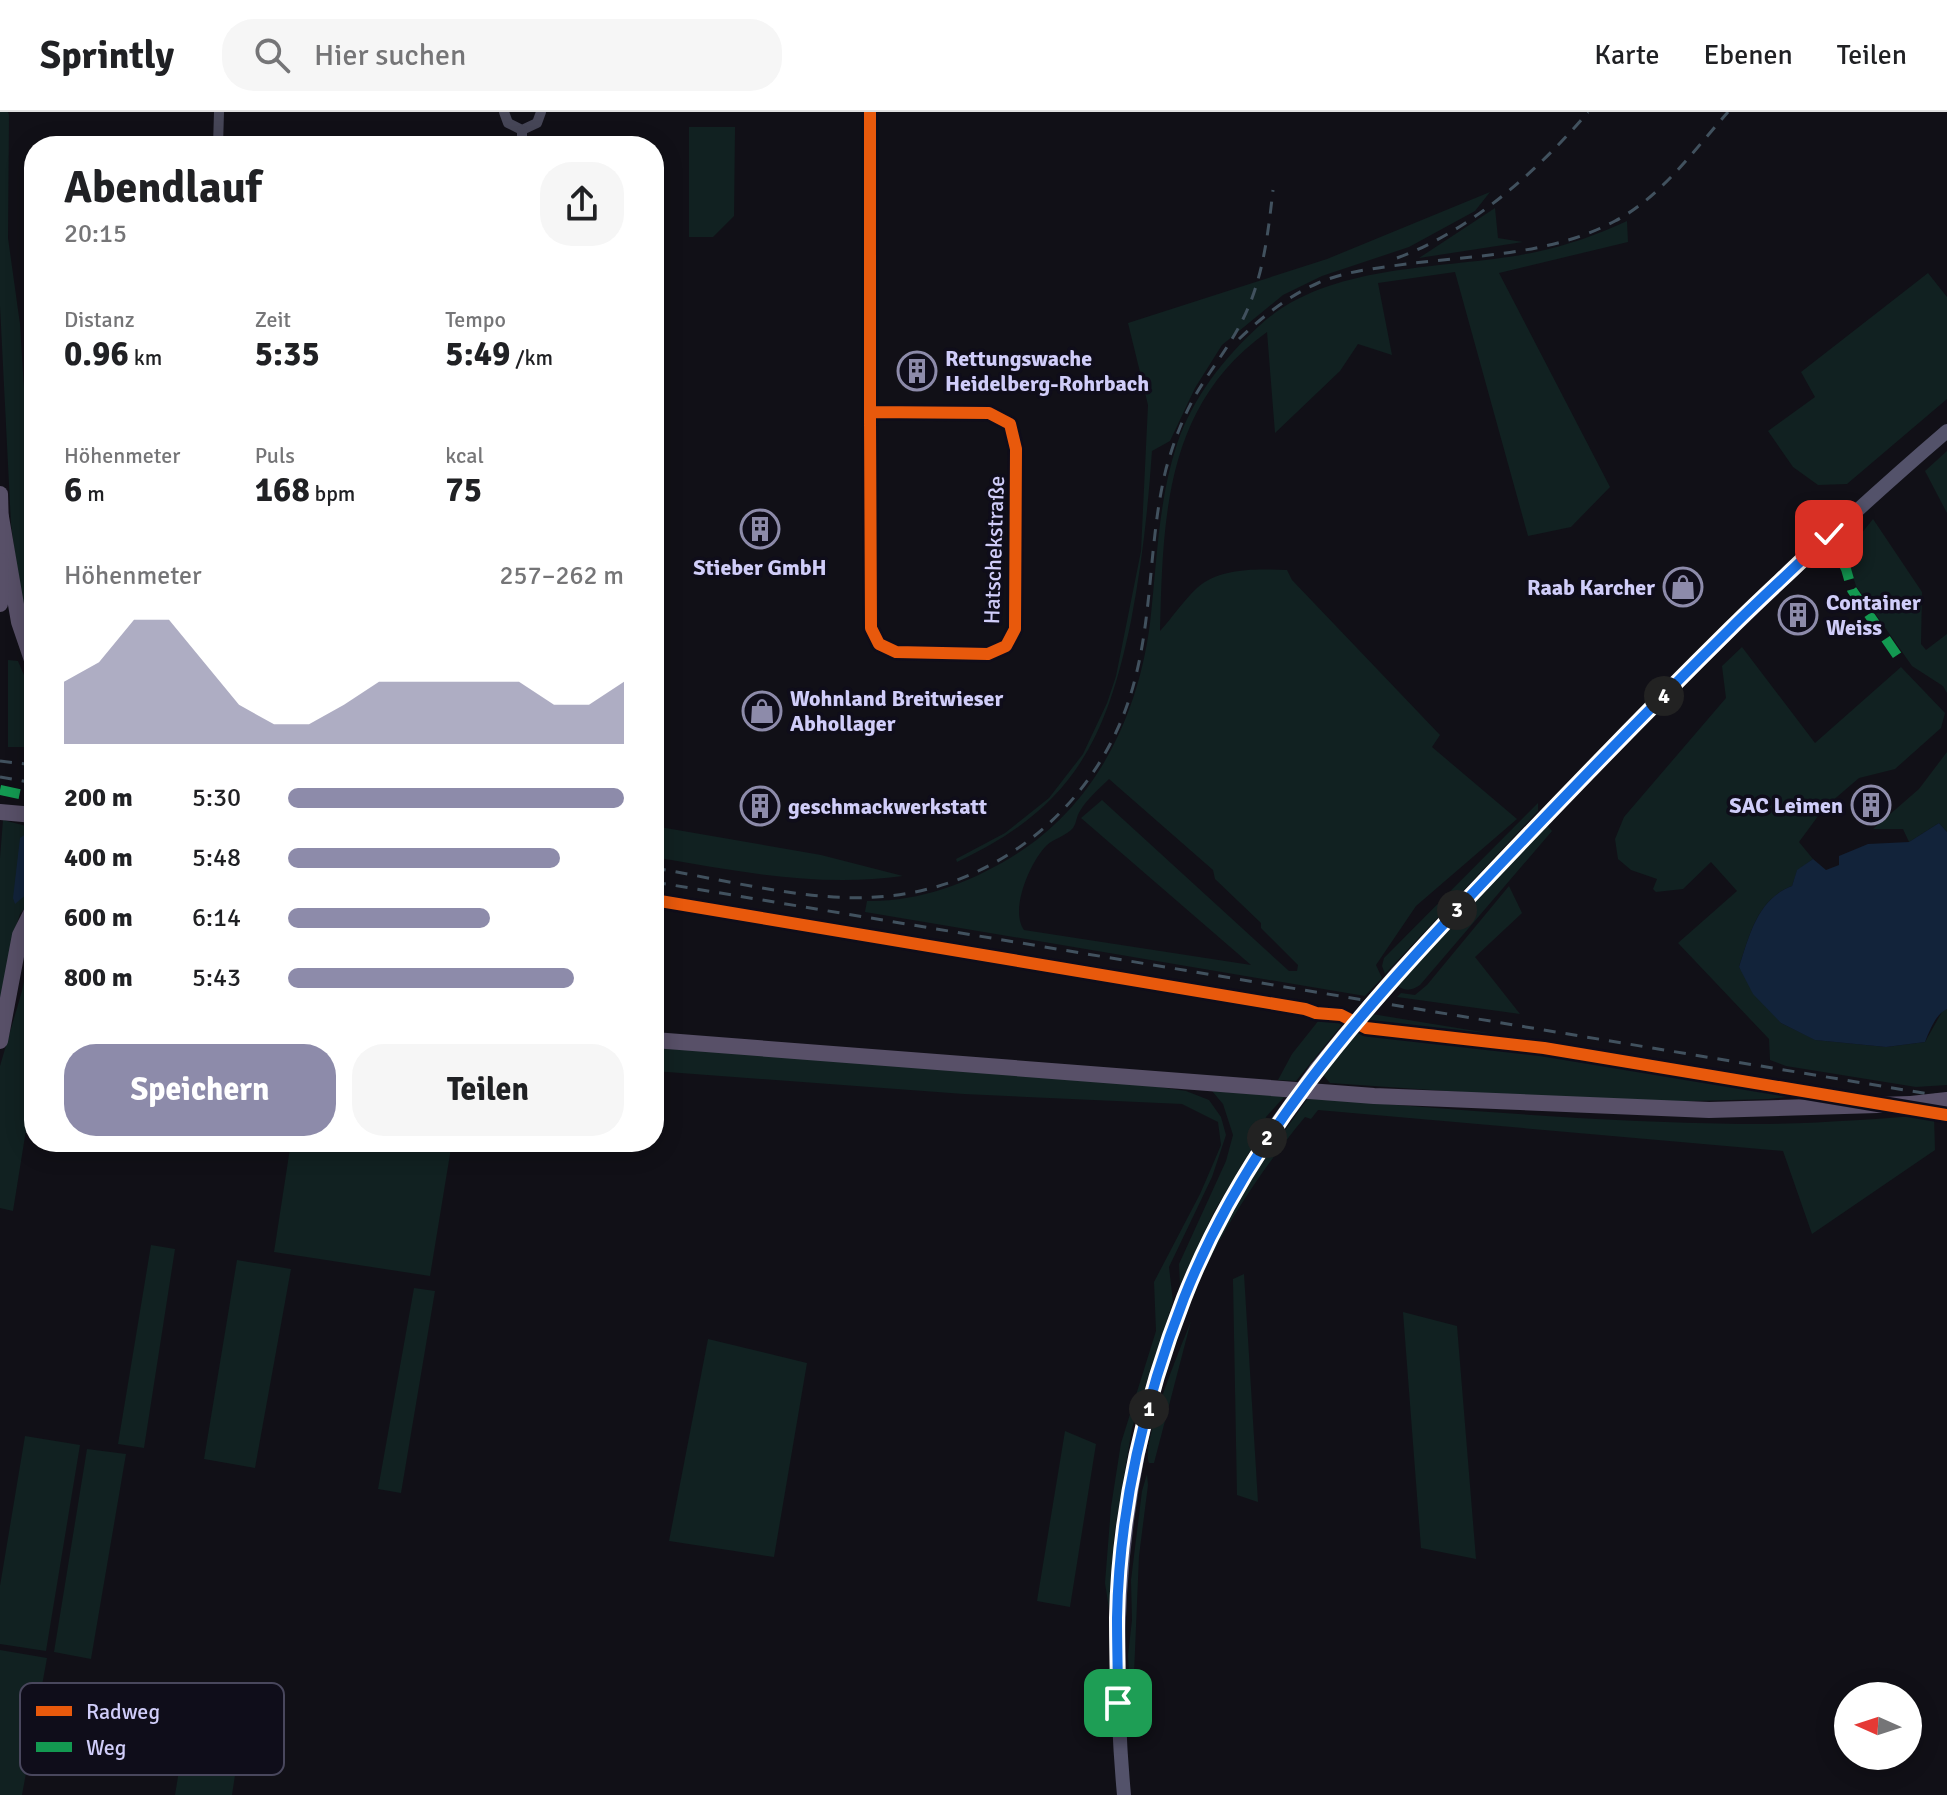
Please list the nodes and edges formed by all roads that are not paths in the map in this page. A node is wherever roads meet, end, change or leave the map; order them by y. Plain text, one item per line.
1 (219, 112) edge
2 (504, 112) edge
3 (541, 112) edge
4 (870, 112) edge
5 (522, 130) junction
6 (218, 136) edge
7 (522, 136) edge
8 (870, 412) junction
9 (1947, 431) edge
10 (0, 494) edge
11 (1, 517) edge
12 (0, 604) edge
13 (24, 637) edge
14 (3, 812) edge
15 (24, 814) edge
16 (24, 819) edge
17 (24, 927) edge
18 (0, 1041) edge
19 (664, 1041) edge
20 (1947, 1100) edge
21 (1124, 1795) edge

1 - 6 street
2 - 5 street
3 - 5 street
4 - 8 street, Hatschekstraße
5 - 7 street
8 - 8 street, Hatschekstraße
9 - 21 main road, bridge
10 - 11 main road
11 - 12 main road
11 - 13 main road
14 - 15 main road
14 - 16 main road
17 - 18 main road
19 - 20 main road, bridge

